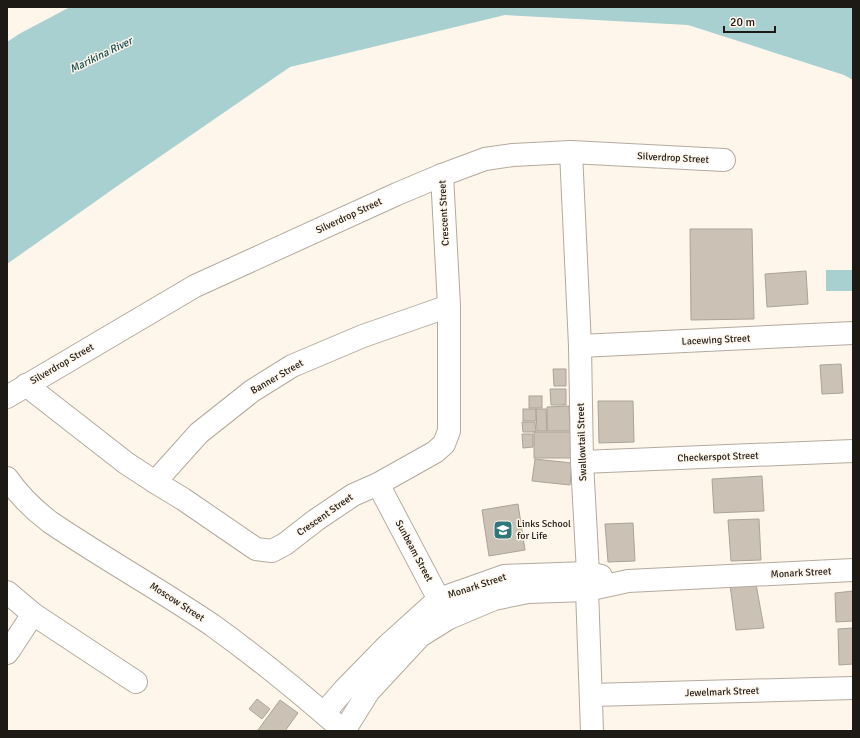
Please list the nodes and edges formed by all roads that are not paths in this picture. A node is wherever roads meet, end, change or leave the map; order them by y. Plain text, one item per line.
1 (571, 152) junction
2 (724, 160) dead end
3 (442, 174) junction
4 (449, 306) junction
5 (853, 333) edge
6 (580, 346) junction
7 (26, 385) junction
8 (7, 397) edge
9 (853, 451) edge
10 (582, 462) junction
11 (7, 478) edge
12 (155, 482) junction
13 (378, 484) junction
14 (853, 570) edge
15 (587, 582) junction
16 (506, 586) junction
17 (7, 592) edge
18 (439, 599) junction
19 (33, 614) junction
20 (448, 618) junction
21 (7, 652) edge
22 (136, 682) dead end
23 (853, 688) edge
24 (591, 696) junction
25 (324, 713) junction
26 (344, 731) edge
27 (592, 731) edge

1 - 2 street, Silverdrop Street
1 - 3 street, Silverdrop Street
1 - 6 street, Swallowtail Street
3 - 4 street, Crescent Street
3 - 7 street, Silverdrop Street
4 - 12 street, Banner Street
4 - 13 street, Crescent Street
5 - 6 street, Lacewing Street
6 - 10 street, Swallowtail Street
7 - 8 street, Silverdrop Street
7 - 12 street, Crescent Street
9 - 10 street, Checkerspot Street
10 - 15 street, Swallowtail Street
11 - 25 street, Moscow Street
12 - 13 street, Crescent Street
13 - 18 street, Sunbeam Street
14 - 15 street, Monark Street
15 - 16 street, Monark Street
15 - 24 street, Swallowtail Street
16 - 18 street, Monark Street
16 - 20 street, Monark Street
17 - 19 street
18 - 20 street, Sunbeam Street
18 - 25 street, Monark Street
19 - 21 street
19 - 22 street
20 - 26 street, Monark Street
23 - 24 street, Jewelmark Street
24 - 27 street, Swallowtail Street
25 - 26 street, Moscow Street

